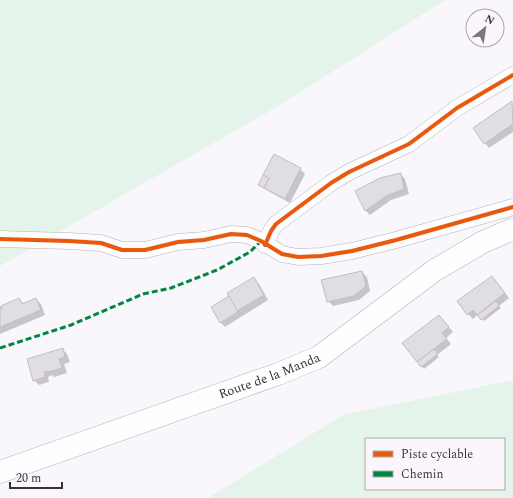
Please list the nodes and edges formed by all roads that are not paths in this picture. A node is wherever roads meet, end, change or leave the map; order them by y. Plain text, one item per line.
1 (513, 75) edge
2 (513, 207) edge
3 (513, 229) edge
4 (0, 239) edge
5 (265, 245) junction
6 (0, 472) edge

1 - 5 street
2 - 5 street
3 - 6 main road, Route de la Manda
4 - 5 street

